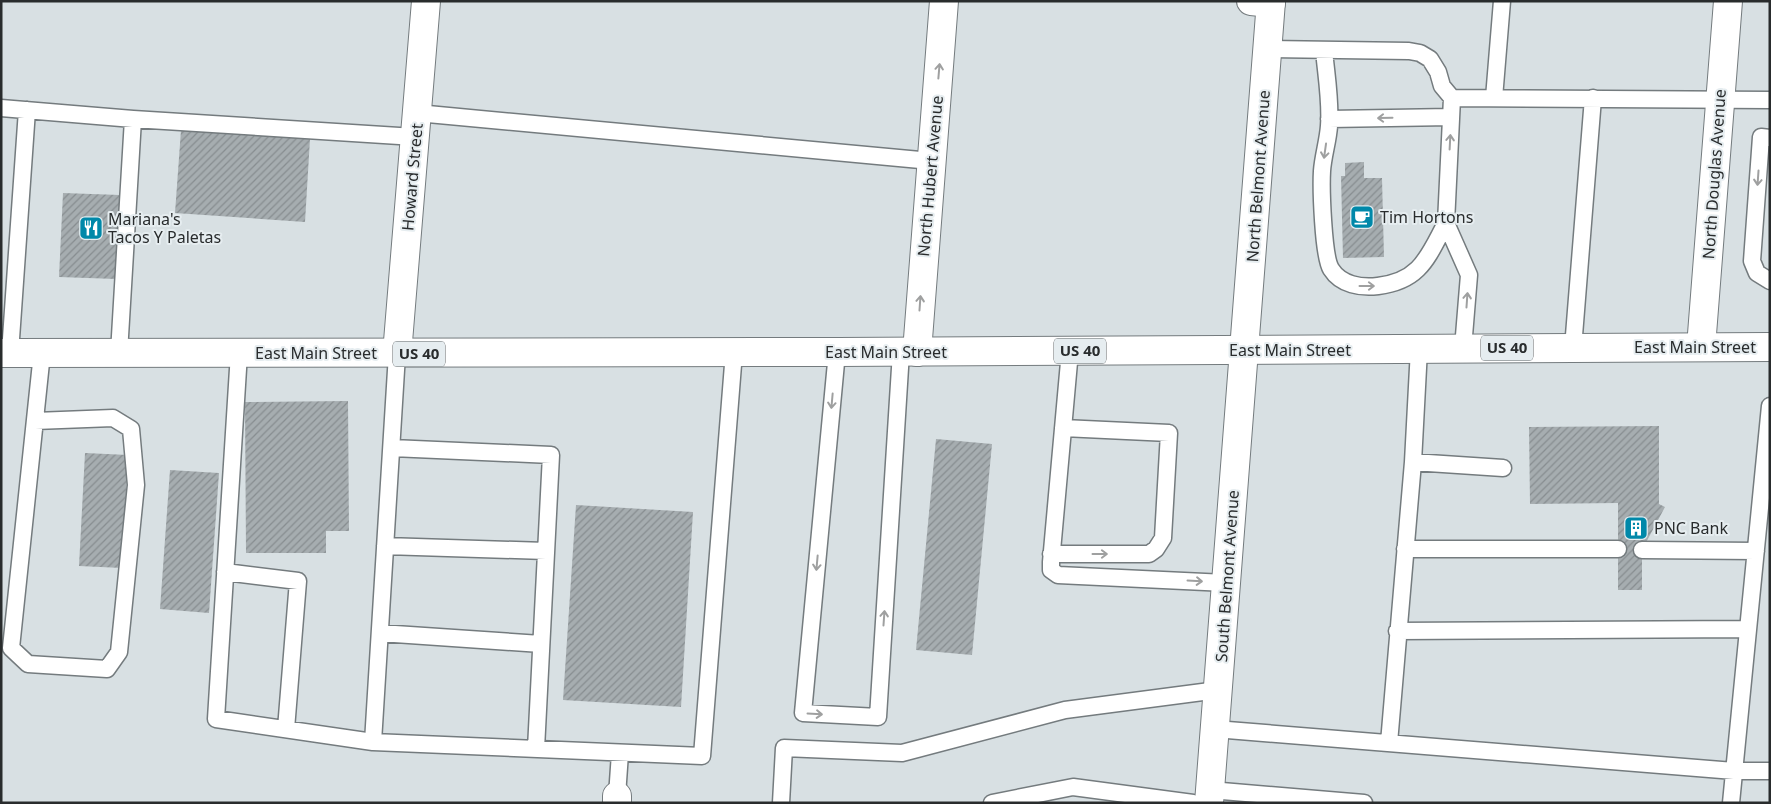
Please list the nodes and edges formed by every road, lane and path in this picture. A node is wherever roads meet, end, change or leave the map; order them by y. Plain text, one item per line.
1 (426, 1) edge
2 (944, 1) edge
3 (1502, 1) edge
4 (1728, 1) edge
5 (1264, 2) edge
6 (1268, 49) junction
7 (1324, 50) junction
8 (1452, 98) junction
9 (1494, 98) junction
10 (1593, 98) junction
11 (1720, 99) junction
12 (1770, 100) edge
13 (1, 108) edge
14 (27, 110) junction
15 (1451, 117) junction
16 (133, 119) junction
17 (1329, 119) junction
18 (416, 125) junction
19 (1770, 138) edge
20 (932, 161) junction
21 (1446, 223) junction
22 (1770, 281) edge
23 (1701, 347) junction
24 (1770, 347) edge
25 (1463, 348) junction
26 (1573, 348) junction
27 (1419, 349) junction
28 (1244, 350) junction
29 (1070, 351) junction
30 (734, 352) junction
31 (837, 352) junction
32 (908, 352) junction
33 (6, 353) edge
34 (42, 353) junction
35 (119, 353) junction
36 (239, 353) junction
37 (398, 354) junction
38 (1770, 406) edge
39 (35, 421) junction
40 (1064, 428) junction
41 (392, 448) junction
42 (1413, 462) junction
43 (1503, 468) dead end
44 (1766, 487) edge
45 (386, 546) junction
46 (1405, 549) junction
47 (1618, 549) dead end
48 (1642, 550) dead end
49 (546, 551) junction
50 (1756, 551) junction
51 (1051, 554) junction
52 (225, 572) junction
53 (1226, 583) junction
54 (1748, 629) junction
55 (1397, 631) junction
56 (380, 633) junction
57 (541, 644) junction
58 (1218, 690) junction
59 (286, 729) junction
60 (1215, 729) junction
61 (373, 742) junction
62 (1389, 743) junction
63 (536, 749) junction
64 (620, 753) junction
65 (1734, 771) junction
66 (1770, 771) edge
67 (1204, 798) edge
68 (617, 800) edge
69 (781, 803) edge
70 (992, 803) edge
71 (1364, 803) edge
72 (1731, 803) edge

1 - 18 main road, Howard Street
20 -> 2 main road, North Hubert Avenue
3 - 9 lane
4 - 11 main road, North Douglas Avenue
5 - 6 main road, North Belmont Avenue
6 - 7 lane
6 - 28 main road, North Belmont Avenue
7 - 8 lane
7 - 17 lane
8 - 9 lane
8 - 15 lane
9 - 10 lane
10 - 11 lane
10 - 26 lane
11 - 12 lane
11 - 23 main road, North Douglas Avenue
13 - 14 lane
14 - 16 lane
14 - 33 lane
15 -> 17 lane
21 -> 15 lane
16 - 18 lane
16 - 35 lane
17 -> 21 lane
18 - 20 lane
18 - 37 main road, Howard Street
19 -> 22 lane
32 -> 20 main road, North Hubert Avenue
25 -> 21 lane
23 - 24 main road, East Main Street / US 40
23 - 26 main road, East Main Street / US 40
25 - 26 main road, East Main Street / US 40
25 - 27 main road, East Main Street / US 40
27 - 28 main road, East Main Street / US 40
27 - 42 lane
28 - 29 main road, East Main Street / US 40
28 - 53 main road, South Belmont Avenue
29 - 32 main road, East Main Street / US 40
29 - 40 lane
30 - 31 main road, East Main Street / US 40
30 - 37 main road, East Main Street / US 40
30 - 64 lane
31 - 32 main road, East Main Street / US 40
31 -> 32 lane
33 - 34 main road, East Main Street / US 40
34 - 35 main road, East Main Street / US 40
34 - 39 lane
35 - 36 main road, East Main Street / US 40
36 - 37 main road, East Main Street / US 40
36 - 52 lane
37 - 41 lane
38 - 44 lane
39 - 39 lane
40 - 51 lane
51 -> 40 lane
41 - 45 lane
41 - 49 lane
42 - 43 lane
42 - 46 lane
44 - 50 lane
45 - 49 lane
45 - 56 lane
46 - 47 lane
46 - 55 lane
48 - 50 lane
49 - 57 lane
50 - 54 lane
51 -> 53 lane
52 - 59 lane
52 - 59 lane
53 - 58 main road, South Belmont Avenue
54 - 55 lane
54 - 65 lane
55 - 62 lane
56 - 57 lane
56 - 61 lane
57 - 63 lane
58 - 60 main road, South Belmont Avenue
58 - 69 lane
59 - 61 lane
60 - 62 lane
60 - 67 main road, South Belmont Avenue
61 - 63 lane
62 - 65 lane
63 - 64 lane
64 - 68 lane
65 - 66 lane
65 - 72 lane
67 - 70 lane
67 - 71 lane

